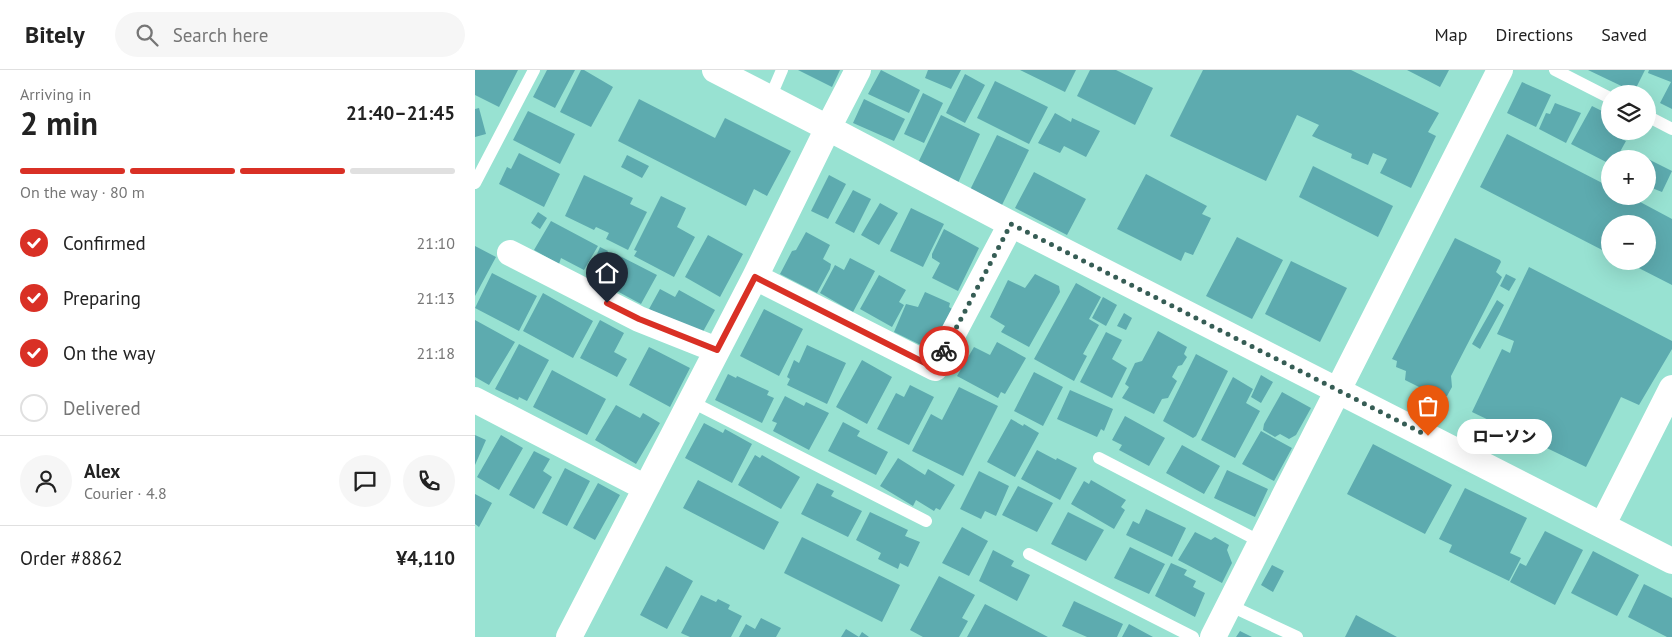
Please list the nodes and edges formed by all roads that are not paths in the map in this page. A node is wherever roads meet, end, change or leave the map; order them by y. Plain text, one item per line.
1 (534, 70) edge
2 (715, 70) edge
3 (782, 70) edge
4 (858, 70) edge
5 (1500, 70) edge
6 (1555, 70) edge
7 (1601, 93) edge
8 (770, 98) junction
9 (1656, 121) edge
10 (828, 128) junction
11 (1672, 129) edge
12 (475, 182) edge
13 (1011, 224) junction
14 (510, 253) dead end
15 (755, 277) junction
16 (717, 350) junction
17 (1672, 388) edge
18 (1337, 390) junction
19 (475, 400) edge
20 (691, 401) junction
21 (1099, 458) dead end
22 (646, 488) junction
23 (926, 521) dead end
24 (1603, 524) junction
25 (1261, 542) junction
26 (1029, 554) dead end
27 (1672, 561) edge
28 (1229, 605) junction
29 (569, 637) edge
30 (1193, 637) edge
31 (1213, 637) edge
32 (1297, 637) edge

1 - 12 lane
2 - 8 street
3 - 8 lane
4 - 10 street
5 - 18 street
6 - 7 lane
8 - 10 street
9 - 11 lane
10 - 13 street
10 - 15 street
13 - 15 street
13 - 18 street
14 - 16 street
15 - 16 street
16 - 20 street
17 - 24 street
18 - 24 street
18 - 25 street
19 - 22 street
20 - 22 street
20 - 23 lane
21 - 25 lane
22 - 29 street
24 - 27 street
25 - 28 street
26 - 30 lane
28 - 31 street
28 - 32 lane

